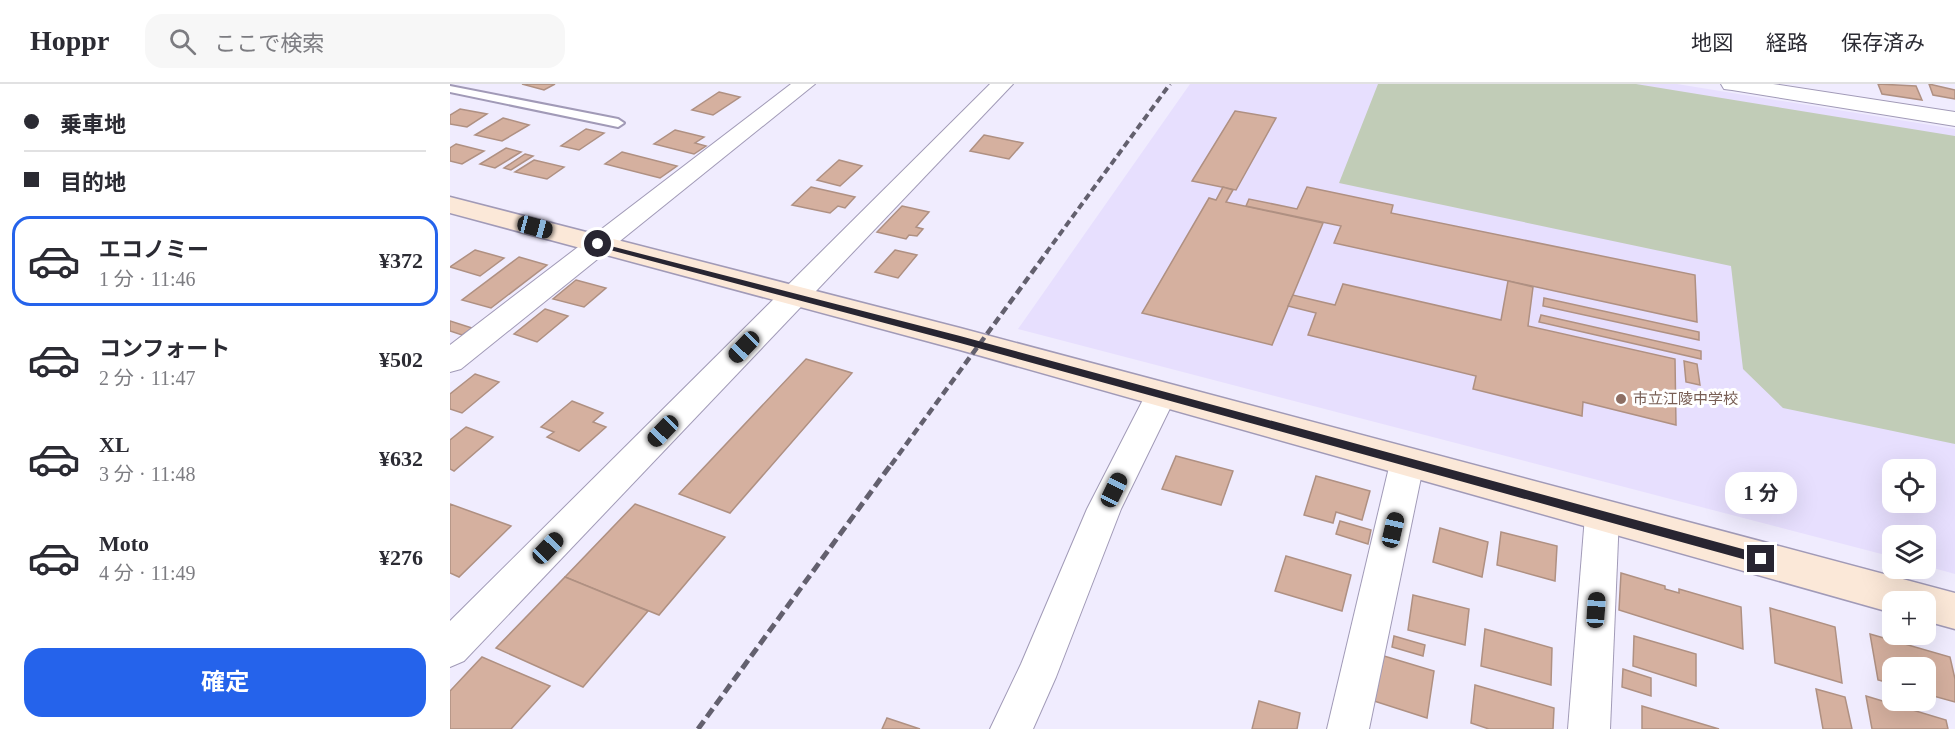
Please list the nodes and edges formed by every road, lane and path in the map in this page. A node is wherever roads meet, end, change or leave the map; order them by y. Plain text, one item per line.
1 (804, 84) edge
2 (1002, 84) edge
3 (1732, 84) edge
4 (450, 89) edge
5 (1856, 94) edge
6 (1955, 119) edge
7 (618, 123) dead end
8 (450, 204) edge
9 (598, 244) junction
10 (794, 297) junction
11 (450, 361) edge
12 (1160, 396) junction
13 (1407, 463) junction
14 (1602, 516) junction
15 (1882, 592) edge
16 (1936, 606) edge
17 (1955, 611) edge
18 (450, 648) edge
19 (1011, 729) edge
20 (1348, 729) edge
21 (1589, 729) edge

1 - 9 street
2 - 10 street
3 - 5 street
4 - 7 lane
5 - 6 street
8 - 9 street
9 - 10 street
9 - 11 street
10 - 12 street
10 - 18 street
12 - 13 street
12 - 19 street
13 - 14 street
13 - 20 street
14 - 15 street
14 - 21 street
16 - 17 street

